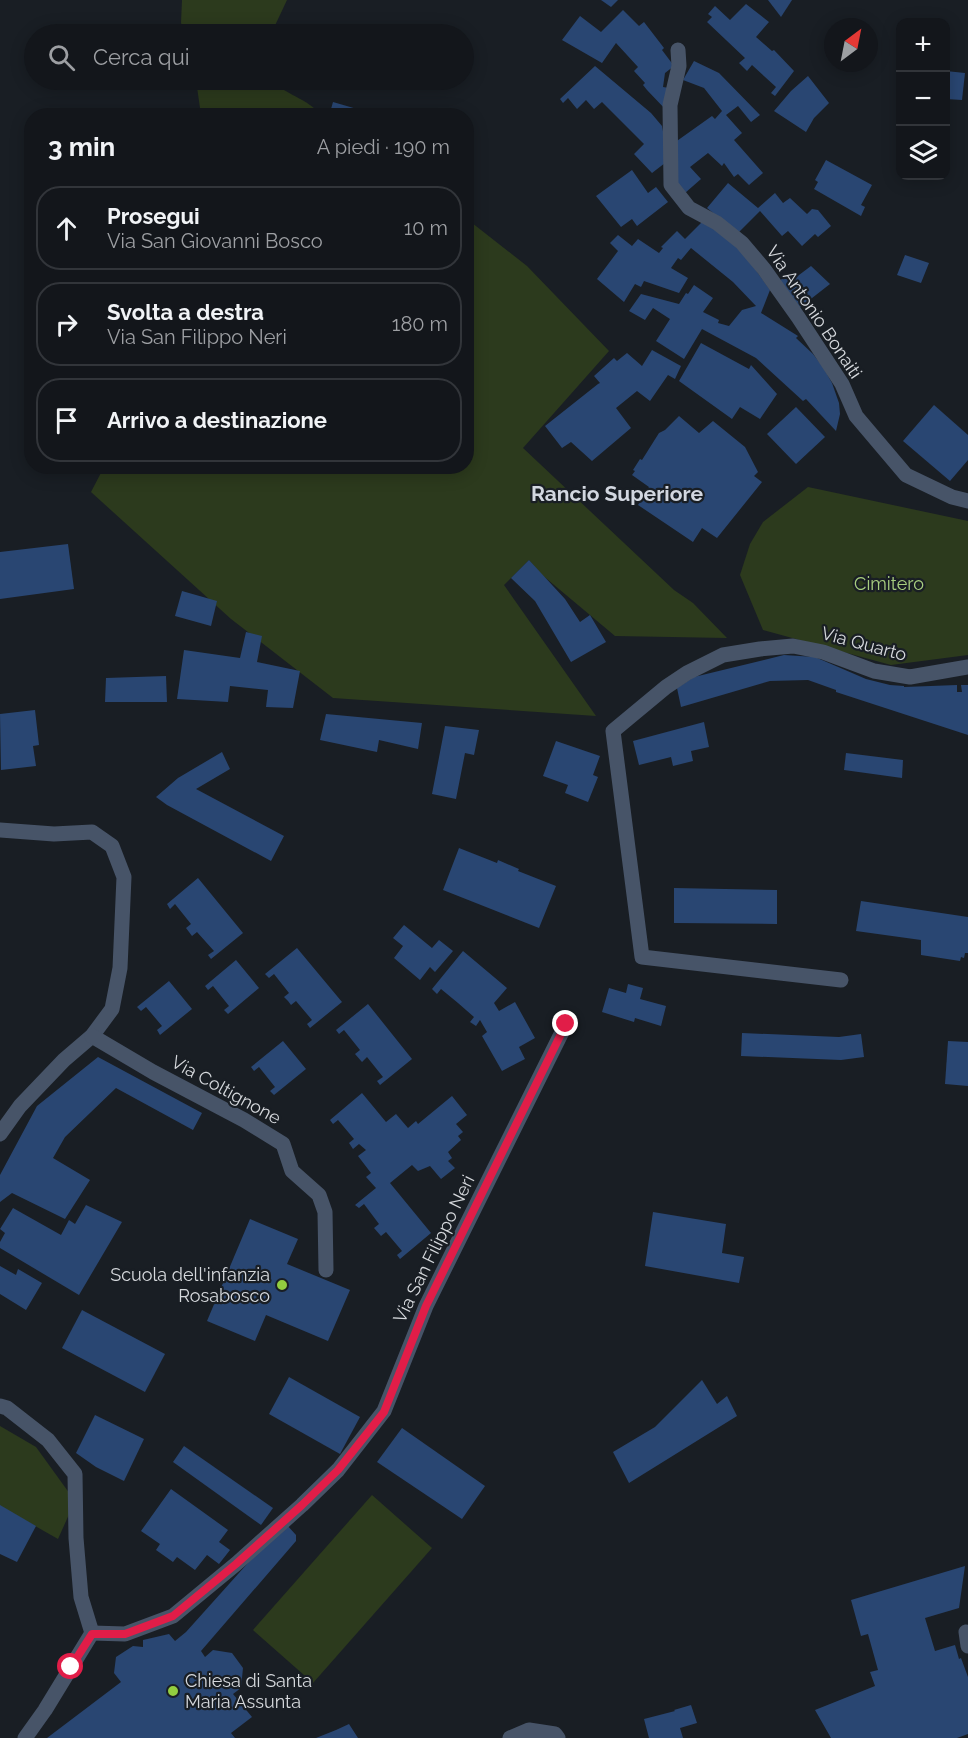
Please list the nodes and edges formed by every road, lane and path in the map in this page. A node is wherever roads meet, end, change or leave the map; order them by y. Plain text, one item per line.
1 (678, 50) dead end
2 (968, 501) edge
3 (968, 667) edge
4 (0, 830) edge
5 (841, 980) dead end
6 (566, 1024) dead end
7 (92, 1036) junction
8 (0, 1134) edge
9 (326, 1270) dead end
10 (0, 1406) edge
11 (92, 1634) junction
12 (25, 1738) edge
13 (510, 1738) edge
14 (558, 1738) edge

1 - 2 street, Via Antonio Bonaiti
3 - 5 street, Via Quarto
4 - 7 street
6 - 11 street, Via San Filippo Neri
7 - 8 street
7 - 9 street, Via Coltignone
10 - 11 street
11 - 12 street
13 - 14 street

